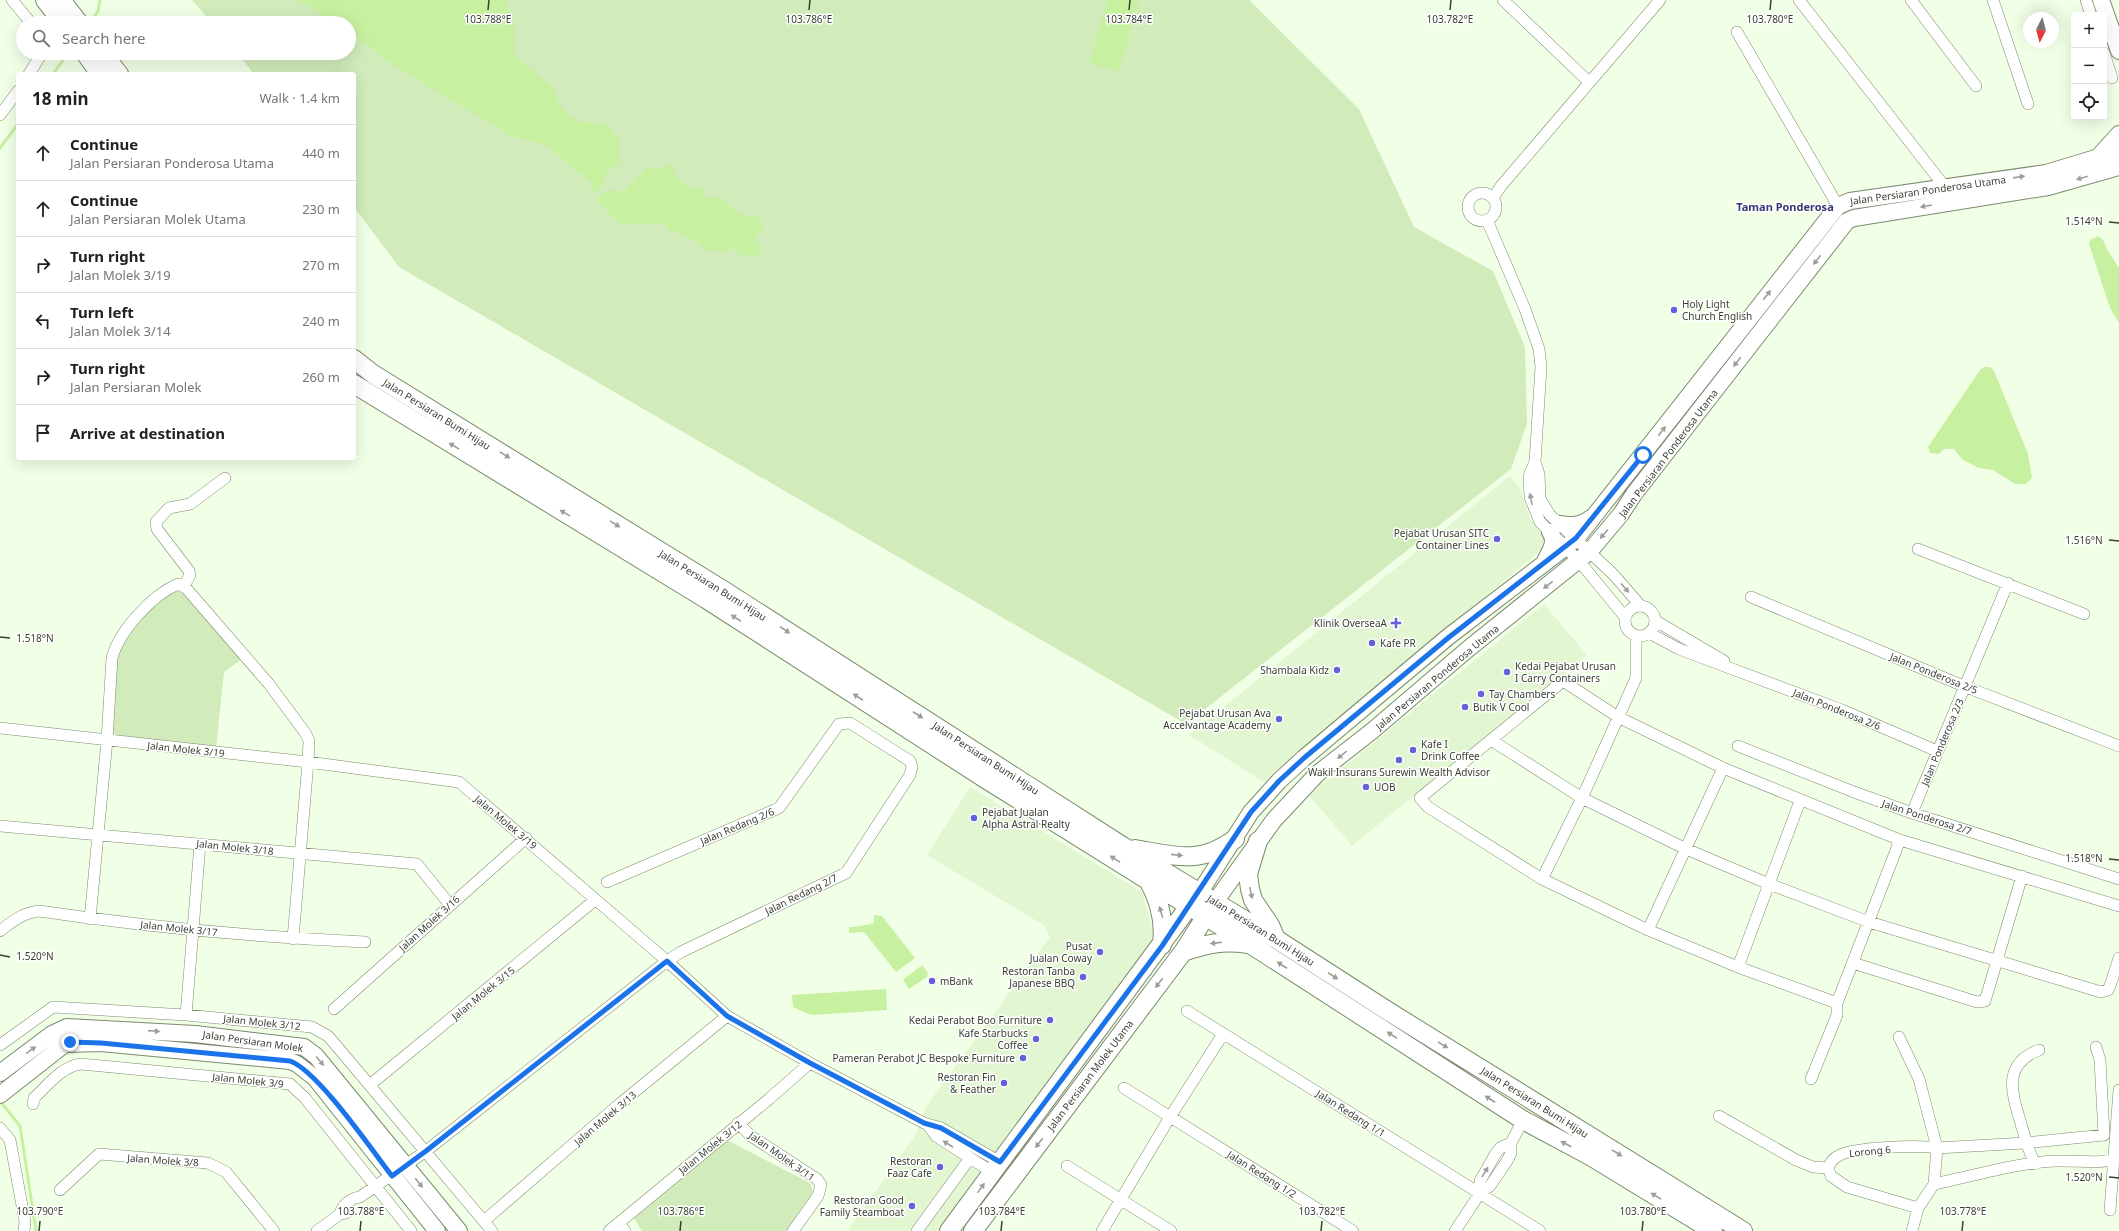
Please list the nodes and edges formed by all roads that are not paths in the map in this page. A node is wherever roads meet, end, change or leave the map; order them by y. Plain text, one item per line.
1 (12, 0) edge
2 (45, 0) edge
3 (1503, 0) edge
4 (1660, 0) edge
5 (1799, 0) edge
6 (1910, 0) edge
7 (1993, 0) edge
8 (2086, 0) edge
9 (2101, 0) edge
10 (2090, 12) edge
11 (69, 15) edge
12 (25, 16) edge
13 (1737, 32) dead end
14 (2119, 51) edge
15 (37, 60) edge
16 (94, 60) edge
17 (100, 60) edge
18 (2107, 62) edge
19 (29, 72) edge
20 (99, 72) edge
21 (116, 72) edge
22 (2112, 78) dead end
23 (1589, 82) junction
24 (1976, 86) dead end
25 (16, 94) edge
26 (2028, 104) dead end
27 (0, 115) edge
28 (2119, 134) edge
29 (2119, 151) edge
30 (2099, 166) junction
31 (2119, 167) edge
32 (2119, 173) edge
33 (1945, 187) junction
34 (1493, 198) junction
35 (1956, 201) junction
36 (1838, 206) junction
37 (1487, 220) junction
38 (356, 361) edge
39 (356, 385) edge
40 (225, 478) dead end
41 (1594, 516) junction
42 (1555, 528) junction
43 (1571, 543) junction
44 (1918, 549) dead end
45 (1585, 556) junction
46 (1545, 561) junction
47 (1613, 574) junction
48 (2008, 583) junction
49 (1599, 585) junction
50 (184, 586) junction
51 (1751, 597) dead end
52 (1640, 605) junction
53 (2084, 614) dead end
54 (1625, 617) junction
55 (1656, 621) junction
56 (1676, 632) junction
57 (1649, 633) junction
58 (1636, 636) junction
59 (1694, 642) junction
60 (1670, 644) junction
61 (798, 648) junction
62 (1688, 652) junction
63 (1736, 670) junction
64 (1966, 687) junction
65 (902, 704) junction
66 (1618, 717) junction
67 (891, 718) junction
68 (0, 728) edge
69 (107, 740) junction
70 (1491, 740) junction
71 (1738, 746) dead end
72 (2119, 746) edge
73 (1936, 751) junction
74 (308, 762) junction
75 (912, 767) joint
76 (1723, 768) junction
77 (1582, 798) junction
78 (1800, 801) junction
79 (1912, 813) junction
80 (0, 826) edge
81 (98, 836) junction
82 (526, 838) junction
83 (1235, 839) junction
84 (1900, 840) junction
85 (1258, 841) junction
86 (200, 844) junction
87 (1124, 847) junction
88 (1686, 849) junction
89 (301, 854) junction
90 (2022, 876) junction
91 (1542, 879) junction
92 (2119, 879) edge
93 (1148, 880) junction
94 (607, 882) dead end
95 (1769, 884) junction
96 (1195, 899) junction
97 (595, 900) junction
98 (450, 905) junction
99 (2119, 906) edge
100 (1210, 909) junction
101 (90, 919) junction
102 (1869, 922) junction
103 (193, 930) junction
104 (1648, 930) junction
105 (0, 931) edge
106 (293, 939) junction
107 (1276, 940) junction
108 (365, 942) dead end
109 (1250, 944) junction
110 (1162, 946) junction
111 (1183, 952) junction
112 (2119, 958) edge
113 (1998, 960) junction
114 (667, 961) junction
115 (1853, 963) junction
116 (1738, 967) junction
117 (1837, 1003) junction
118 (334, 1009) dead end
119 (1187, 1011) dead end
120 (186, 1014) junction
121 (727, 1016) junction
122 (1223, 1034) junction
123 (1899, 1037) dead end
124 (0, 1045) edge
125 (2096, 1047) dead end
126 (2038, 1050) dead end
127 (810, 1063) junction
128 (1, 1071) edge
129 (1486, 1071) junction
130 (1811, 1079) dead end
131 (370, 1084) junction
132 (1124, 1088) dead end
133 (7, 1089) edge
134 (2119, 1090) edge
135 (33, 1104) dead end
136 (1720, 1116) dead end
137 (1170, 1117) junction
138 (1523, 1120) junction
139 (738, 1124) junction
140 (928, 1125) junction
141 (1574, 1127) junction
142 (0, 1128) edge
143 (2025, 1143) junction
144 (1938, 1148) junction
145 (426, 1151) junction
146 (970, 1158) junction
147 (2117, 1159) edge
148 (2035, 1164) junction
149 (406, 1166) junction
150 (1066, 1166) dead end
151 (996, 1167) junction
152 (1828, 1168) junction
153 (392, 1176) junction
154 (1934, 1184) junction
155 (375, 1188) junction
156 (60, 1190) dead end
157 (1480, 1193) junction
158 (1120, 1199) junction
159 (1918, 1208) junction
160 (2110, 1210) dead end
161 (484, 1221) junction
162 (622, 1227) edge
163 (24, 1231) edge
164 (274, 1231) edge
165 (317, 1231) edge
166 (411, 1231) edge
167 (437, 1231) edge
168 (459, 1231) edge
169 (492, 1231) edge
170 (609, 1231) edge
171 (793, 1231) edge
172 (917, 1231) edge
173 (949, 1231) edge
174 (972, 1231) edge
175 (1102, 1231) edge
176 (1171, 1231) edge
177 (1353, 1231) edge
178 (1455, 1231) edge
179 (1540, 1231) edge
180 (1713, 1231) edge
181 (1743, 1231) edge
182 (1912, 1231) edge

1 - 12 street
2 - 11 main road
3 - 23 street
4 - 23 street
5 - 33 street
6 - 24 street
7 - 26 street
8 - 10 street
9 - 14 main road
13 - 36 street
15 - 19 street
16 - 20 main road
17 - 21 main road
18 - 22 street
23 - 34 street
25 - 27 street
28 - 30 main road
29 - 30 main road, Jalan Persiaran Ponderosa Utama
30 - 31 main road, Jalan Persiaran Ponderosa Utama
30 - 32 main road
33 -> 30 main road, Jalan Persiaran Ponderosa Utama
30 -> 35 main road, Jalan Persiaran Ponderosa Utama
33 - 35 street
33 - 36 main road, Jalan Persiaran Ponderosa Utama
34 - 37 street
34 - 37 street
35 -> 45 main road, Jalan Persiaran Ponderosa Utama
41 -> 36 main road, Jalan Persiaran Ponderosa Utama
37 - 42 street
38 -> 61 main road, Jalan Persiaran Bumi Hijau
61 -> 39 main road, Jalan Persiaran Bumi Hijau
40 - 50 street
41 - 42 main road
41 - 43 main road, Jalan Persiaran Ponderosa Utama
42 - 43 street
42 - 46 main road
43 - 45 street
43 - 46 main road, Jalan Persiaran Ponderosa Utama
44 - 48 street
45 - 47 street
45 - 49 street
45 -> 85 main road, Jalan Persiaran Ponderosa Utama
46 - 83 main road, Jalan Persiaran Ponderosa Utama
47 - 49 street
47 -> 52 street
48 - 53 street
48 - 64 street, Jalan Ponderosa 2/3
49 - 54 street
50 - 69 street
50 - 74 street
51 - 64 street, Jalan Ponderosa 2/5
52 - 54 street
52 - 55 street
54 - 58 street
55 - 56 street, Jalan Ponderosa 2/6
55 - 57 street
56 - 59 street, Jalan Ponderosa 2/6
56 - 60 street
57 - 58 street
57 - 60 street, Jalan Ponderosa 2/6
58 - 66 street
59 - 62 street
59 - 63 street, Jalan Ponderosa 2/6
60 - 62 street, Jalan Ponderosa 2/6
61 - 65 main road, Jalan Persiaran Bumi Hijau
67 -> 61 main road, Jalan Persiaran Bumi Hijau
62 - 63 street, Jalan Ponderosa 2/6
63 - 73 street, Jalan Ponderosa 2/6
64 - 72 street, Jalan Ponderosa 2/5
64 - 73 street, Jalan Ponderosa 2/3
65 - 67 main road
65 -> 87 main road, Jalan Persiaran Bumi Hijau
66 - 70 street
66 - 76 street
66 - 77 street
93 -> 67 main road, Jalan Persiaran Bumi Hijau
68 - 69 street, Jalan Molek 3/19
69 - 74 street, Jalan Molek 3/19
69 - 81 street
70 - 77 street
70 - 91 street
71 - 79 street, Jalan Ponderosa 2/7
73 - 79 street, Jalan Ponderosa 2/3
74 - 82 street, Jalan Molek 3/19
74 - 89 street
75 - 94 street, Jalan Redang 2/6
75 - 114 street, Jalan Redang 2/7
76 - 78 street
76 - 88 street
77 - 88 street
77 - 91 street
78 - 84 street
78 - 95 street
79 - 92 street, Jalan Ponderosa 2/7
80 - 81 street, Jalan Molek 3/18
81 - 86 street, Jalan Molek 3/18
81 - 101 street
82 - 97 street, Jalan Molek 3/19
82 - 98 street, Jalan Molek 3/16
87 -> 83 main road
83 - 96 main road, Jalan Persiaran Ponderosa Utama
84 - 90 street
84 - 102 street
85 - 100 main road, Jalan Persiaran Ponderosa Utama
85 -> 107 main road
86 - 89 street, Jalan Molek 3/18
86 - 103 street
87 - 96 main road, Jalan Persiaran Bumi Hijau
88 - 95 street
88 - 104 street
89 - 98 street, Jalan Molek 3/18
89 - 106 street
90 - 99 street
90 - 113 street
91 - 104 street
93 - 96 main road, Jalan Persiaran Bumi Hijau
110 -> 93 main road
95 - 102 street
95 - 116 street
96 - 100 main road, Jalan Persiaran Bumi Hijau
96 - 110 main road, Jalan Persiaran Molek Utama
97 - 114 street, Jalan Molek 3/19
97 - 131 street, Jalan Molek 3/15
98 - 118 street, Jalan Molek 3/16
100 - 107 main road, Jalan Persiaran Bumi Hijau
100 - 109 main road, Jalan Persiaran Bumi Hijau
100 - 111 main road, Jalan Persiaran Molek Utama
101 - 103 street, Jalan Molek 3/17
101 - 105 street, Jalan Molek 3/17
102 - 113 street
102 - 115 street
103 - 106 street, Jalan Molek 3/17
103 - 120 street
104 - 116 street
106 - 108 street, Jalan Molek 3/17
107 -> 129 main road, Jalan Persiaran Bumi Hijau
109 -> 111 main road
138 -> 109 main road, Jalan Persiaran Bumi Hijau
110 - 151 main road, Jalan Persiaran Molek Utama
111 -> 174 main road, Jalan Persiaran Molek Utama
112 - 113 street
113 - 115 street
114 - 121 street, Jalan Molek 3/19
114 - 145 street, Jalan Redang 2/7
115 - 117 street
116 - 117 street
117 - 130 street
119 - 122 street, Jalan Redang 1/1
120 - 124 street, Jalan Molek 3/12
120 - 131 street, Jalan Molek 3/12
121 - 127 street, Jalan Molek 3/19
121 - 161 street, Jalan Molek 3/13
122 - 137 street
122 - 157 street, Jalan Redang 1/1
123 - 144 street
125 - 143 street, Lorong 6
126 - 143 street
127 - 139 street, Jalan Molek 3/12
127 - 140 street, Jalan Molek 3/19
128 - 133 street
128 -> 149 main road, Jalan Persiaran Molek
129 - 138 main road
129 - 141 main road, Jalan Persiaran Bumi Hijau
131 - 145 street, Jalan Molek 3/12
132 - 137 street
133 - 153 main road, Jalan Persiaran Molek
134 - 147 street
135 - 155 street, Jalan Molek 3/9
136 - 152 street
137 - 158 street
137 - 177 street, Jalan Redang 1/2
138 - 141 main road
138 - 157 street
180 -> 138 main road, Jalan Persiaran Bumi Hijau
139 - 162 street, Jalan Molek 3/12
139 - 171 street, Jalan Molek 3/11
146 -> 140 street, Jalan Molek 3/19
140 - 151 street, Jalan Molek 3/19
141 -> 181 main road, Jalan Persiaran Bumi Hijau
142 - 163 street
143 - 144 street, Lorong 6
143 - 148 street
144 - 152 street, Lorong 6
144 - 154 street
145 - 149 street, Jalan Redang 2/7
145 - 161 street, Jalan Molek 3/12
146 - 151 street, Jalan Molek 3/19
146 - 172 street
147 - 148 street
147 - 160 street
148 - 154 street
149 - 153 street, Jalan Redang 2/7
149 -> 168 main road, Jalan Persiaran Molek
150 - 158 street
173 -> 151 main road, Jalan Persiaran Molek Utama
152 - 159 street
153 - 155 street, Jalan Redang 2/7
153 - 167 main road, Jalan Persiaran Molek
154 - 159 street
155 - 165 street, Jalan Redang 2/7
155 - 166 street, Jalan Molek 3/9
156 - 164 street, Jalan Molek 3/8
157 - 178 street
157 - 179 street, Jalan Redang 1/1
158 - 175 street
158 - 176 street
159 - 182 street
161 - 169 street, Jalan Molek 3/12
162 - 170 street, Jalan Molek 3/12

